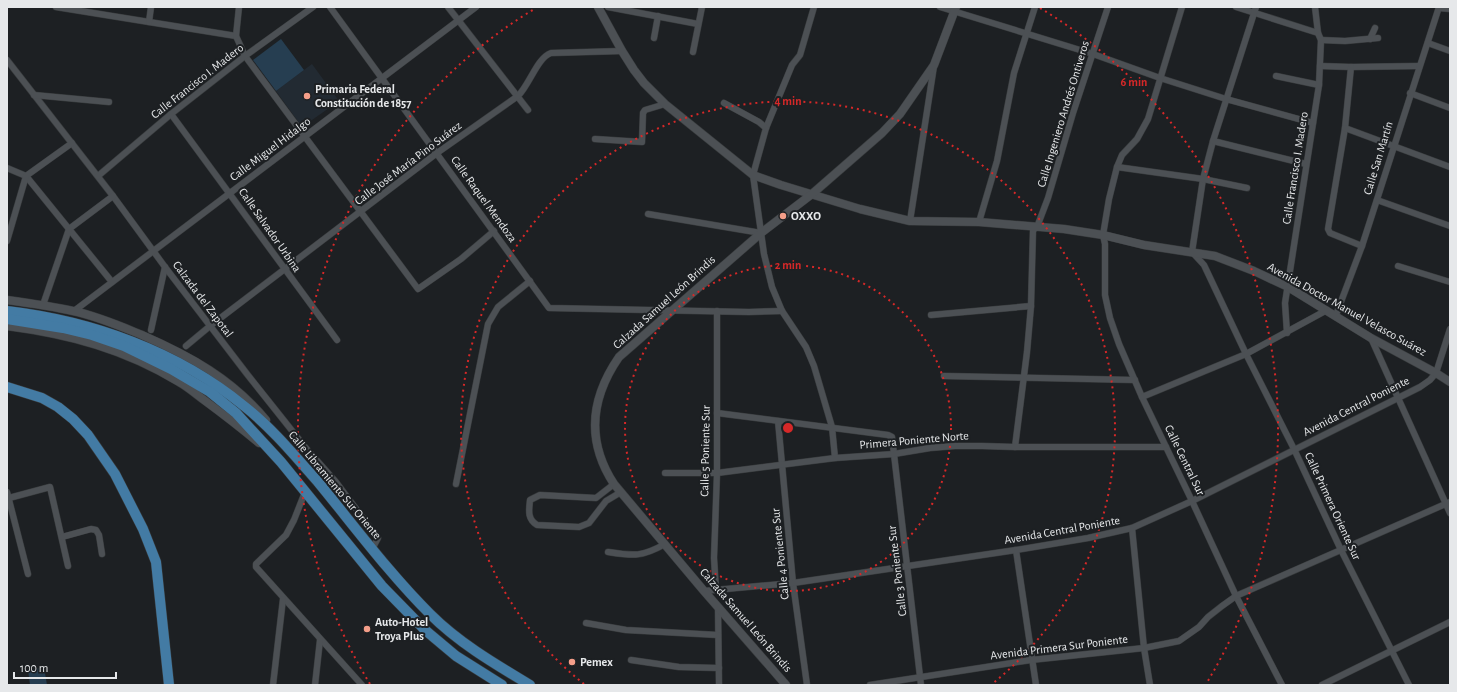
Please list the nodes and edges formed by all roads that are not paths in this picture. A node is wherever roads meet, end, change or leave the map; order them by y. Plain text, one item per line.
1 (59, 7) edge
2 (151, 7) edge
3 (239, 7) edge
4 (313, 7) edge
5 (330, 7) edge
6 (448, 7) edge
7 (476, 7) edge
8 (598, 7) edge
9 (608, 7) edge
10 (702, 7) edge
11 (814, 7) edge
12 (940, 7) edge
13 (1035, 7) edge
14 (1108, 7) edge
15 (1182, 7) edge
16 (1236, 7) edge
17 (1256, 7) edge
18 (1315, 7) edge
19 (1439, 7) edge
20 (956, 9) edge
21 (1450, 9) edge
22 (1254, 14) junction
23 (658, 16) junction
24 (458, 21) junction
25 (149, 22) junction
26 (698, 24) junction
27 (1375, 28) dead end
28 (1318, 32) junction
29 (1027, 34) junction
30 (236, 36) junction
31 (654, 38) dead end
32 (1378, 38) dead end
33 (1370, 39) junction
34 (1321, 40) junction
35 (1428, 43) junction
36 (622, 51) junction
37 (1450, 51) edge
38 (693, 52) dead end
39 (1092, 54) junction
40 (245, 56) junction
41 (7, 60) edge
42 (934, 65) junction
43 (1320, 66) junction
44 (1419, 66) junction
45 (1351, 67) junction
46 (1276, 76) dead end
47 (382, 78) junction
48 (1160, 78) junction
49 (1319, 85) junction
50 (1410, 93) junction
51 (34, 95) junction
52 (518, 96) junction
53 (1226, 99) junction
54 (109, 102) dead end
55 (724, 103) dead end
56 (665, 104) junction
57 (1450, 108) edge
58 (528, 110) dead end
59 (171, 114) junction
60 (1313, 123) junction
61 (766, 128) junction
62 (1345, 128) junction
63 (304, 136) junction
64 (595, 139) dead end
65 (1213, 141) junction
66 (72, 143) junction
67 (1393, 147) junction
68 (437, 154) junction
69 (1306, 164) junction
70 (1450, 167) edge
71 (7, 168) edge
72 (1117, 168) junction
73 (753, 175) junction
74 (26, 176) junction
75 (98, 176) junction
76 (1203, 179) junction
77 (1247, 188) dead end
78 (230, 193) junction
79 (812, 194) junction
80 (113, 196) junction
81 (1377, 200) junction
82 (360, 212) junction
83 (648, 214) dead end
84 (910, 221) junction
85 (980, 222) junction
86 (1450, 226) edge
87 (1037, 227) junction
88 (69, 229) junction
89 (494, 231) junction
90 (761, 233) junction
91 (1103, 235) junction
92 (7, 241) edge
93 (1362, 246) junction
94 (153, 250) junction
95 (1192, 252) junction
96 (1398, 266) dead end
97 (165, 267) junction
98 (284, 270) junction
99 (530, 281) junction
100 (112, 282) junction
101 (1450, 282) edge
102 (1288, 287) junction
103 (7, 300) edge
104 (43, 305) junction
105 (1031, 306) junction
106 (672, 310) junction
107 (1327, 310) junction
108 (7, 311) edge
109 (74, 311) junction
110 (782, 311) junction
111 (717, 312) junction
112 (931, 315) dead end
113 (1336, 315) junction
114 (7, 319) edge
115 (7, 326) edge
116 (210, 326) junction
117 (1450, 329) edge
118 (151, 330) dead end
119 (1287, 333) junction
120 (1371, 338) junction
121 (337, 340) dead end
122 (186, 346) dead end
123 (1246, 354) junction
124 (1436, 373) junction
125 (944, 376) dead end
126 (1023, 378) junction
127 (1135, 380) junction
128 (1450, 382) edge
129 (7, 387) edge
130 (1142, 397) junction
131 (1398, 397) junction
132 (717, 412) junction
133 (778, 421) junction
134 (832, 427) junction
135 (1015, 447) junction
136 (1166, 447) junction
137 (290, 449) junction
138 (1294, 449) junction
139 (894, 454) junction
140 (835, 458) junction
141 (281, 462) junction
142 (782, 464) junction
143 (717, 472) junction
144 (664, 473) dead end
145 (456, 484) dead end
146 (614, 484) junction
147 (305, 492) junction
148 (621, 492) junction
149 (8, 495) edge
150 (1192, 501) junction
151 (1448, 503) edge
152 (1450, 513) edge
153 (366, 522) junction
154 (1132, 528) junction
155 (356, 530) junction
156 (62, 537) junction
157 (665, 544) junction
158 (372, 549) junction
159 (1016, 550) junction
160 (1341, 550) junction
161 (608, 552) dead end
162 (102, 554) dead end
163 (68, 566) dead end
164 (908, 566) junction
165 (28, 574) dead end
166 (793, 583) junction
167 (716, 590) junction
168 (704, 591) junction
169 (1236, 596) junction
170 (283, 599) junction
171 (718, 607) junction
172 (586, 622) dead end
173 (1450, 622) edge
174 (718, 635) junction
175 (320, 640) junction
176 (1144, 648) junction
177 (1392, 650) junction
178 (630, 660) dead end
179 (1031, 660) junction
180 (719, 668) junction
181 (920, 677) junction
182 (360, 684) edge
183 (169, 685) edge
184 (273, 685) edge
185 (315, 685) edge
186 (502, 685) edge
187 (530, 685) edge
188 (719, 685) edge
189 (786, 685) edge
190 (807, 685) edge
191 (870, 685) edge
192 (922, 685) edge
193 (1036, 685) edge
194 (1150, 685) edge
195 (1282, 685) edge
196 (1322, 685) edge
197 (1409, 685) edge

1 - 25 street
2 - 25 street
3 - 30 street
4 - 40 street, Calle Francisco I. Madero
5 - 47 street, Calle Raquel Mendoza
6 - 24 street
7 - 24 street, Calle Miguel Hidalgo
8 - 36 street, Avenida Doctor Manuel Velasco Suárez
9 - 23 street
10 - 26 street
11 - 61 street
12 - 20 street
13 - 29 street
14 - 39 street, Calle Ingeniero Andrés Ontiveros
15 - 48 street, Calle Central Sur
16 - 22 street
17 - 22 street
18 - 28 street, Calle Francisco I. Madero
19 - 21 street
19 - 35 street, Calle San Martín
20 - 29 street
20 - 42 street, Calzada Samuel León Brindis
22 - 28 street
22 - 53 street
23 - 26 street
23 - 31 street
24 - 47 street, Calle Miguel Hidalgo
24 - 52 street
25 - 30 street
26 - 38 street
27 - 33 street
28 - 34 street, Calle Francisco I. Madero
29 - 39 street
29 - 85 street
30 - 40 street
32 - 33 street
33 - 34 street
34 - 43 street, Calle Francisco I. Madero
35 - 37 street
35 - 44 street, Calle San Martín
36 - 52 street, Calle José María Pino Suárez
36 - 56 street, Avenida Doctor Manuel Velasco Suárez
39 - 48 street
39 - 87 street, Calle Ingeniero Andrés Ontiveros
40 - 59 street, Calle Francisco I. Madero
40 - 63 street
41 - 51 street, Calzada del Zapotal
42 - 79 street, Calzada Samuel León Brindis
42 - 84 street
43 - 45 street
43 - 49 street, Calle Francisco I. Madero
44 - 45 street
44 - 50 street, Calle San Martín
45 - 62 street
46 - 49 street
47 - 63 street, Calle Miguel Hidalgo
47 - 68 street, Calle Raquel Mendoza
48 - 53 street
48 - 72 street, Calle Central Sur
49 - 60 street, Calle Francisco I. Madero
50 - 57 street
50 - 67 street, Calle San Martín
51 - 54 street
51 - 66 street, Calzada del Zapotal
52 - 58 street
52 - 68 street, Calle José María Pino Suárez
53 - 60 street
53 - 65 street
55 - 61 street
56 - 64 street
56 - 73 street, Avenida Doctor Manuel Velasco Suárez
59 - 75 street, Calle Francisco I. Madero
59 - 78 street, Calle Salvador Urbina
60 - 69 street, Calle Francisco I. Madero
61 - 73 street
62 - 67 street
62 - 93 street
63 - 78 street, Calle Miguel Hidalgo
63 - 82 street
65 - 69 street
65 - 76 street
66 - 74 street
66 - 75 street, Calzada del Zapotal
67 - 70 street
67 - 81 street, Calle San Martín
68 - 82 street, Calle José María Pino Suárez
68 - 89 street, Calle Raquel Mendoza
69 - 102 street, Calle Francisco I. Madero
71 - 74 street
72 - 76 street
72 - 91 street, Calle Central Sur
73 - 79 street, Avenida Doctor Manuel Velasco Suárez
73 - 90 street
74 - 88 street
74 - 92 street
75 - 80 street, Calzada del Zapotal
76 - 77 street
76 - 95 street
78 - 94 street, Calle Miguel Hidalgo
78 - 98 street, Calle Salvador Urbina
79 - 84 street, Avenida Doctor Manuel Velasco Suárez
79 - 90 street, Calzada Samuel León Brindis
80 - 88 street
80 - 94 street, Calzada del Zapotal
81 - 86 street
81 - 93 street, Calle San Martín
82 - 89 street
82 - 98 street, Calle José María Pino Suárez
83 - 90 street
84 - 85 street, Avenida Doctor Manuel Velasco Suárez
85 - 87 street, Avenida Doctor Manuel Velasco Suárez
87 - 91 street, Avenida Doctor Manuel Velasco Suárez
87 - 105 street, Calle Ingeniero Andrés Ontiveros
88 - 100 street
88 - 104 street
89 - 99 street, Calle Raquel Mendoza
90 - 106 street, Calzada Samuel León Brindis
90 - 110 street
91 - 95 street, Avenida Doctor Manuel Velasco Suárez
91 - 127 street, Calle Central Sur
93 - 113 street, Calle San Martín
94 - 97 street, Calzada del Zapotal
94 - 100 street, Calle Miguel Hidalgo
95 - 102 street, Avenida Doctor Manuel Velasco Suárez
95 - 123 street, Calle Primera Oriente Sur
96 - 101 street
97 - 116 street, Calzada del Zapotal
97 - 118 street
98 - 116 street, Calle José María Pino Suárez
98 - 121 street, Calle Salvador Urbina
99 - 106 street, Calle Raquel Mendoza
99 - 145 street
100 - 109 street, Calle Miguel Hidalgo
102 - 107 street, Avenida Doctor Manuel Velasco Suárez
102 - 119 street, Calle Francisco I. Madero
103 - 104 street
104 - 109 street
105 - 112 street
105 - 126 street
106 - 111 street
106 - 146 street, Calzada Samuel León Brindis
107 - 113 street, Avenida Doctor Manuel Velasco Suárez
107 - 119 street
108 - 137 main road, Calle Libramiento Sur Oriente
109 - 137 street
110 - 111 street
110 - 134 street
111 - 132 street, Calle 5 Poniente Sur
113 - 120 street, Avenida Doctor Manuel Velasco Suárez
114 - 141 main road
115 - 141 street
116 - 122 street, Calle José María Pino Suárez
116 - 153 street, Calzada del Zapotal
117 - 124 street
119 - 123 street
120 - 124 street, Avenida Doctor Manuel Velasco Suárez
120 - 131 street
123 - 130 street
123 - 138 street, Calle Primera Oriente Sur
124 - 128 street, Avenida Doctor Manuel Velasco Suárez
124 - 131 street, Avenida Central Poniente
125 - 126 street
126 - 127 street
126 - 135 street
127 - 130 street, Calle Central Sur
129 - 183 main road
130 - 136 street, Calle Central Sur
131 - 138 street, Avenida Central Poniente
131 - 151 street
132 - 133 street
132 - 143 street, Calle 5 Poniente Sur
133 - 134 street
133 - 142 street, Calle 4 Poniente Sur
134 - 139 street, Calle 3 Poniente Sur
134 - 140 street
135 - 136 street, Primera Poniente Norte
135 - 139 street, Primera Poniente Norte
136 - 150 street, Calle Central Sur
137 - 155 main road, Calle Libramiento Sur Oriente
138 - 150 street, Avenida Central Poniente
138 - 160 street, Calle Primera Oriente Sur
139 - 140 street, Primera Poniente Norte
139 - 164 street, Calle 3 Poniente Sur
140 - 142 street, Primera Poniente Norte
141 - 147 main road
142 - 143 street, Primera Poniente Norte
142 - 166 street, Calle 4 Poniente Sur
143 - 144 street, Primera Poniente Norte
143 - 167 street, Calle 5 Poniente Sur
146 - 148 street, Calzada Samuel León Brindis
146 - 148 street
147 - 170 street
147 - 186 main road
148 - 157 street, Calzada Samuel León Brindis
149 - 156 street
149 - 165 street
150 - 154 street, Avenida Central Poniente
150 - 169 street, Calle Central Sur
151 - 152 street
151 - 160 street, Avenida Primera Sur Poniente
153 - 155 street
153 - 158 street, Calzada del Zapotal
154 - 159 street, Avenida Central Poniente
154 - 176 street
155 - 158 main road, Calle Libramiento Sur Oriente
156 - 162 street
156 - 163 street
157 - 161 street
157 - 168 street, Calzada Samuel León Brindis
158 - 187 main road, Calle Libramiento Sur Oriente
159 - 164 street, Avenida Central Poniente
159 - 179 street
160 - 169 street, Avenida Primera Sur Poniente
160 - 177 street, Calle Primera Oriente Sur
164 - 166 street, Avenida Central Poniente
164 - 181 street, Calle 3 Poniente Sur
166 - 167 street, Avenida Central Poniente
166 - 190 street, Calle 4 Poniente Sur
167 - 168 street, Avenida Central Poniente
168 - 171 street, Calzada Samuel León Brindis
169 - 176 street, Avenida Primera Sur Poniente
169 - 195 street, Calle Central Sur
170 - 175 street
170 - 184 street
171 - 174 street
171 - 189 street, Calzada Samuel León Brindis
172 - 174 street
173 - 177 street
174 - 180 street
175 - 182 street
175 - 185 street
176 - 179 street, Avenida Primera Sur Poniente
176 - 194 street
177 - 196 street
177 - 197 street, Calle Primera Oriente Sur
178 - 180 street
179 - 181 street, Avenida Primera Sur Poniente
179 - 193 street
180 - 188 street
181 - 191 street, Avenida Primera Sur Poniente
181 - 192 street, Calle 3 Poniente Sur

